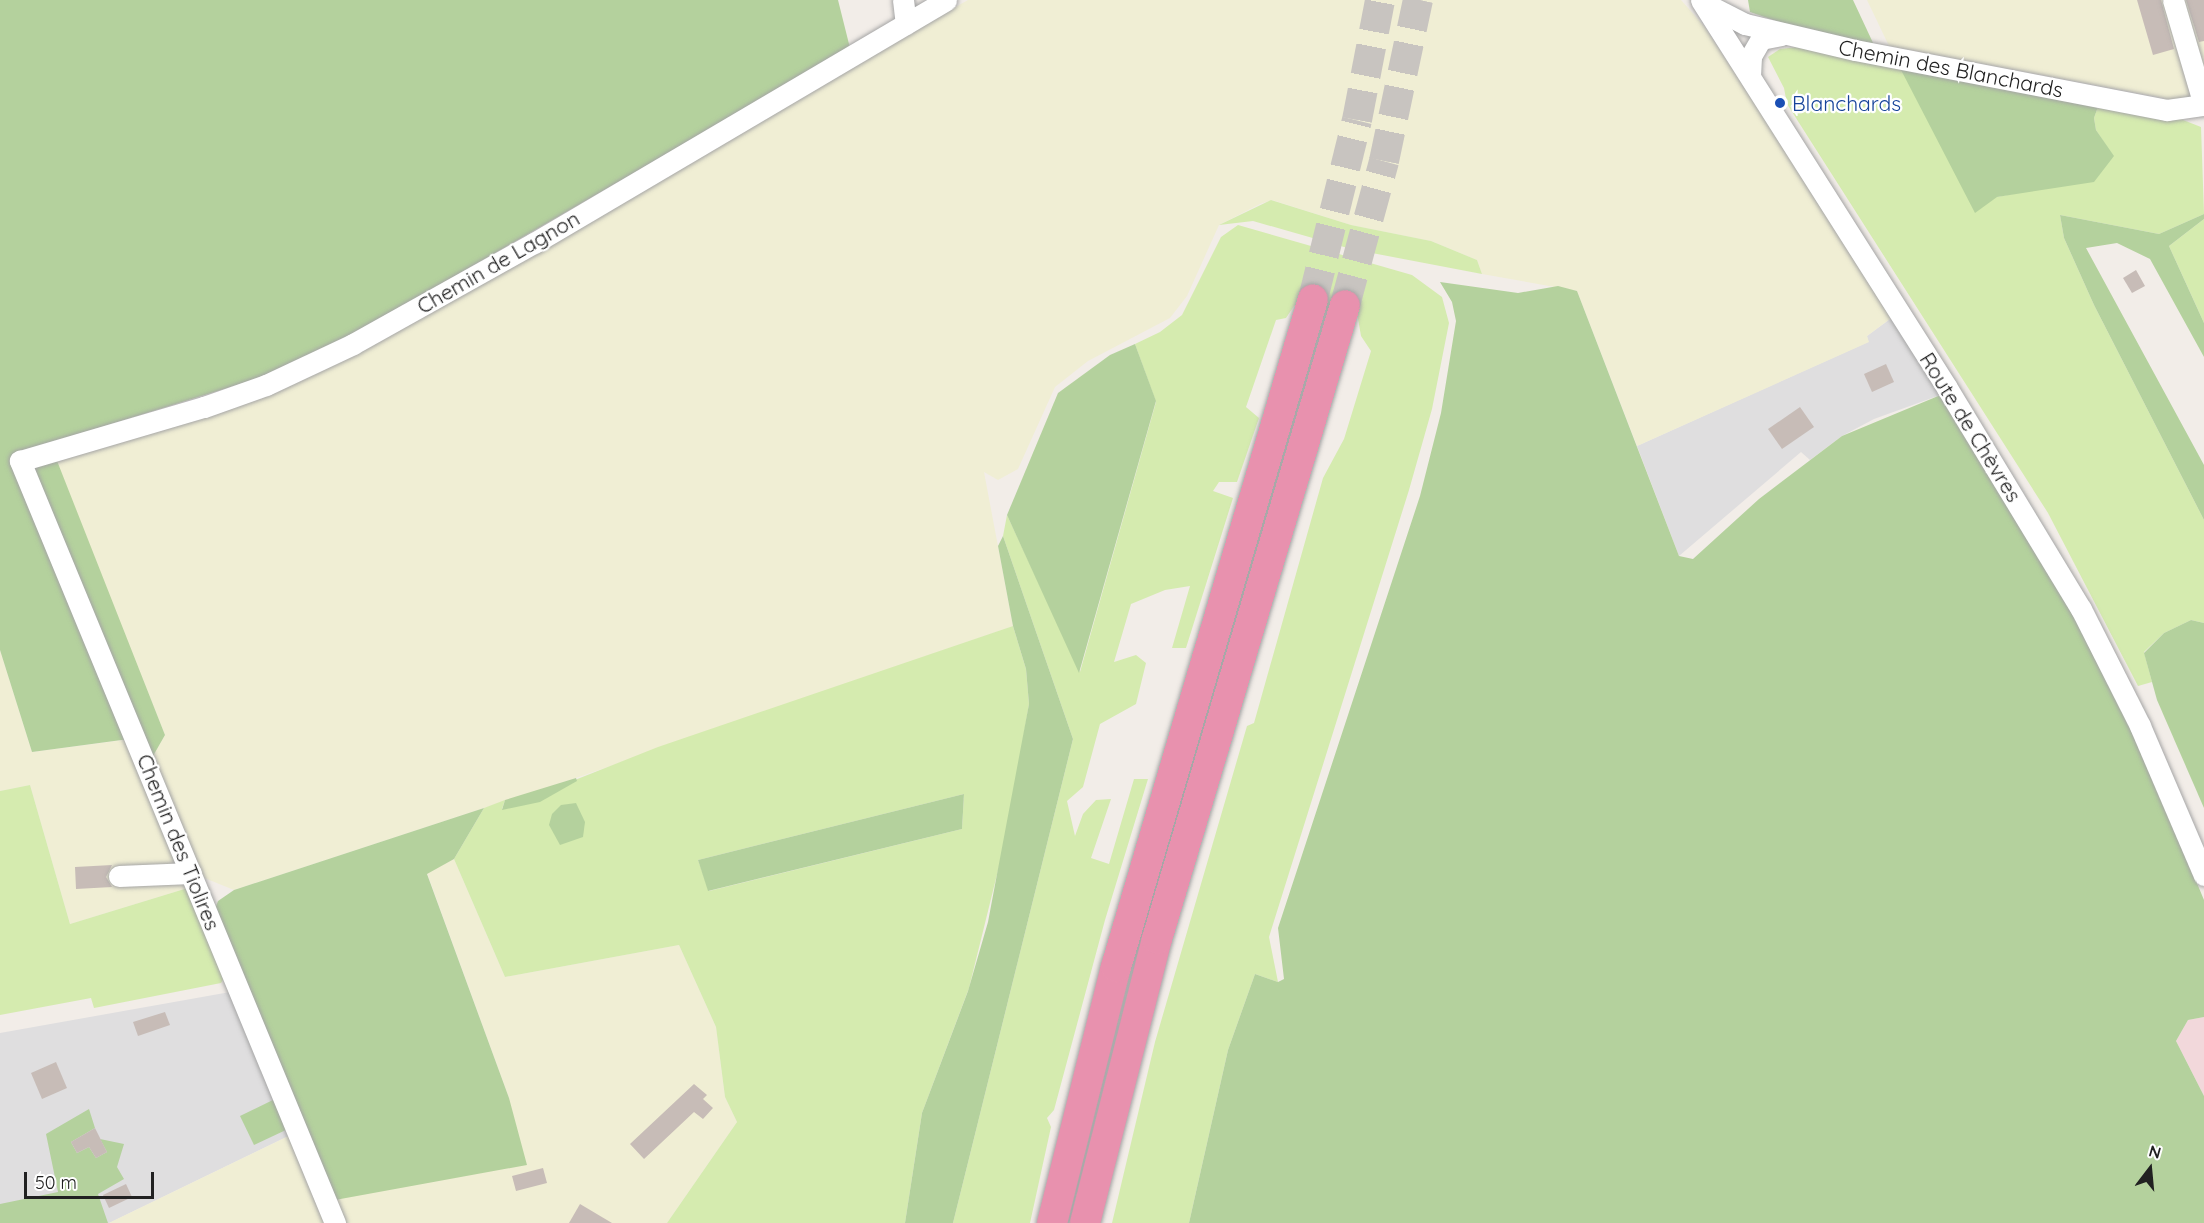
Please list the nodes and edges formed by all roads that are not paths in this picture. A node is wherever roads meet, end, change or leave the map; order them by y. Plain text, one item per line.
1 (903, 0) edge
2 (2173, 0) edge
3 (943, 1) edge
4 (1702, 1) edge
5 (906, 24) junction
6 (1786, 35) junction
7 (1750, 76) junction
8 (2200, 79) edge
9 (2204, 105) edge
10 (1313, 299) tunnel mouth
11 (1345, 305) tunnel mouth
12 (20, 461) joint
13 (191, 873) junction
14 (2204, 875) edge
15 (119, 876) dead end
16 (335, 1223) edge
17 (1052, 1223) edge
18 (1085, 1223) edge

1 - 5 street
2 - 8 street
3 - 5 street, Chemin de Lagnon
4 - 6 street, Chemin des Blanchards
4 - 7 street, Route de Chèvres
5 - 12 street, Chemin de Lagnon
6 - 7 street
6 - 9 street, Chemin des Blanchards
7 - 14 street, Route de Chèvres
8 - 9 street
10 - 17 highway
11 - 18 highway
12 - 13 street, Chemin des Tiolires
13 - 15 street
13 - 16 street, Chemin des Tiolires

